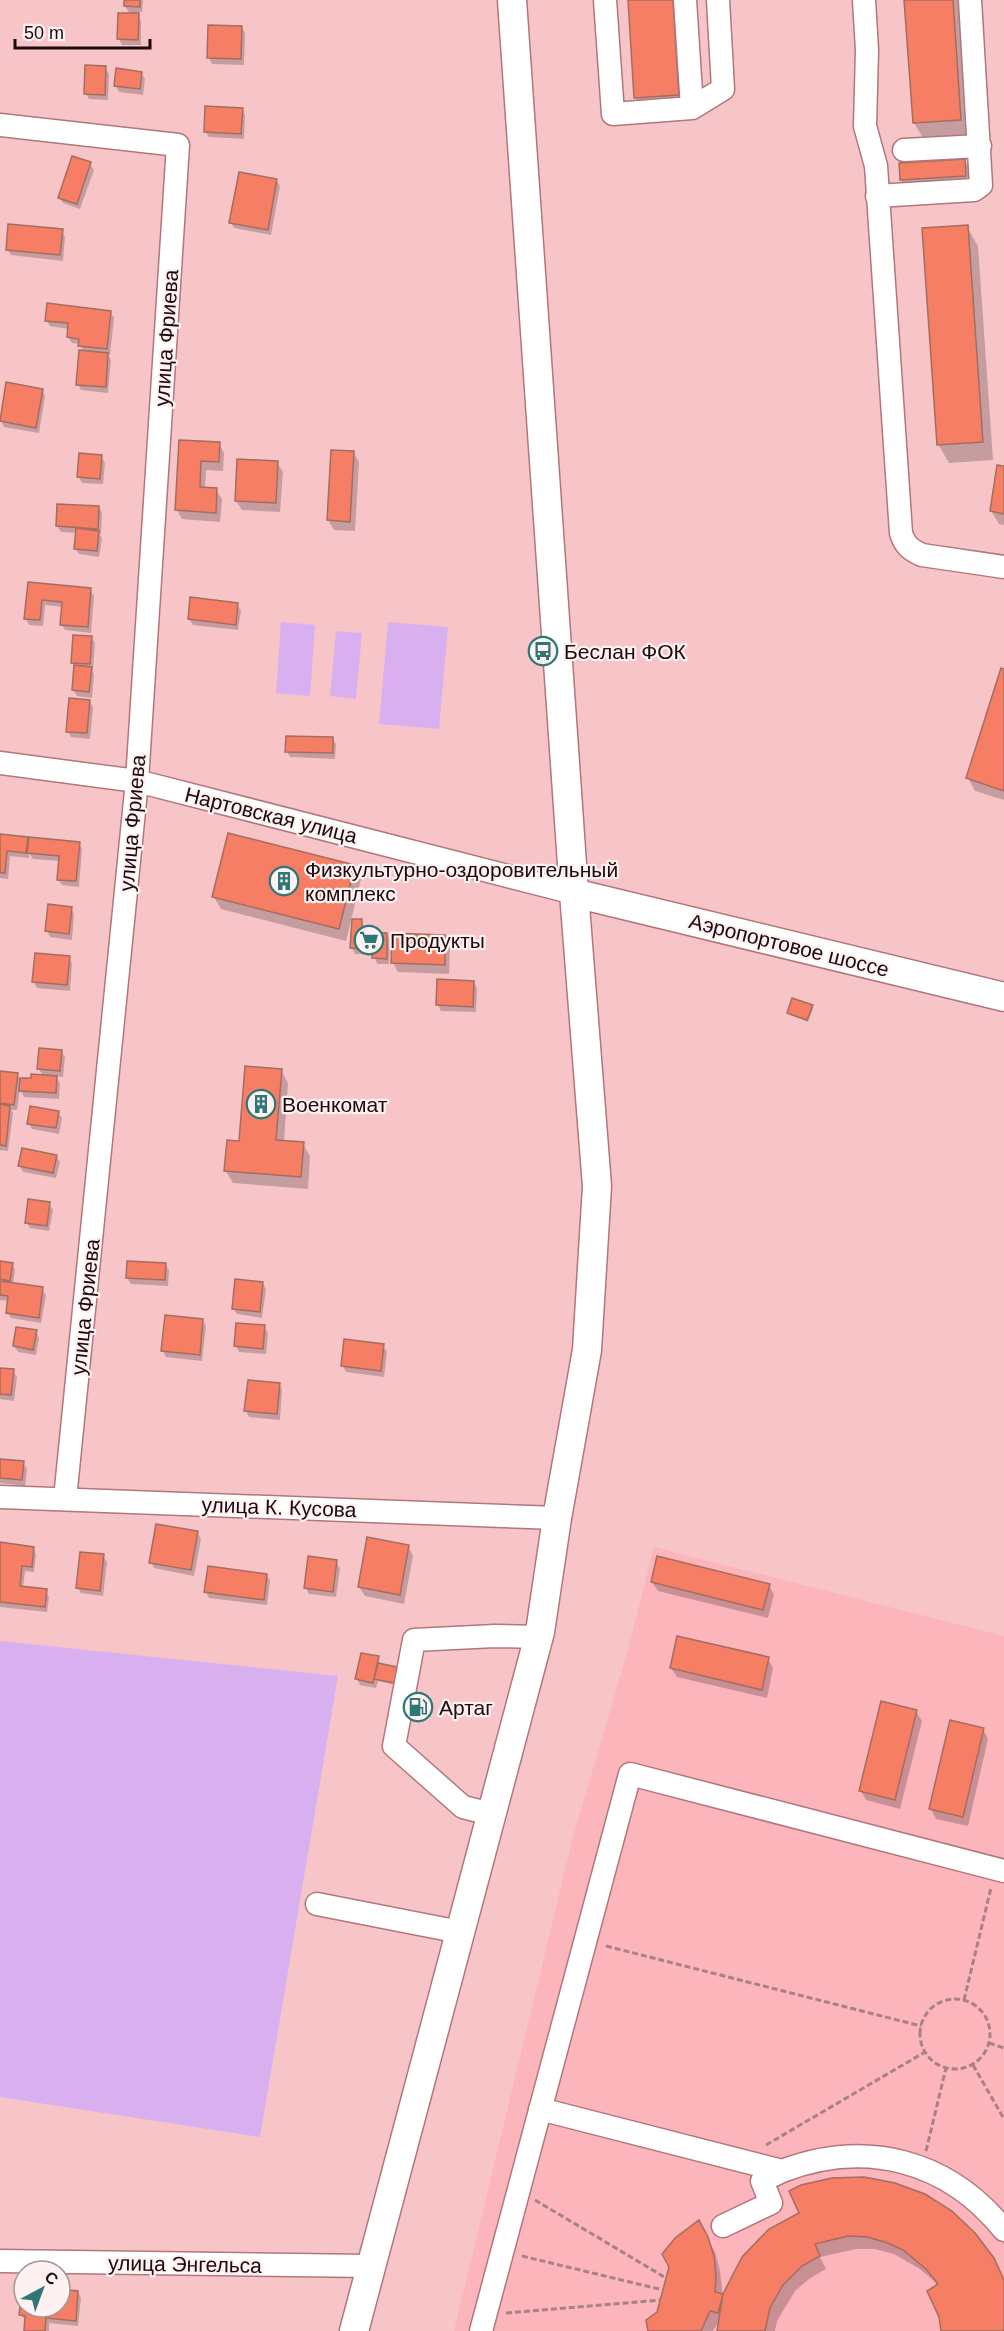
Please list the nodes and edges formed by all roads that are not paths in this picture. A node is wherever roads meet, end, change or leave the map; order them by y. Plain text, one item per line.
1 (512, 0) edge
2 (605, 0) edge
3 (685, 0) edge
4 (718, 0) edge
5 (864, 0) edge
6 (970, 0) edge
7 (692, 108) junction
8 (0, 125) edge
9 (980, 146) junction
10 (904, 150) dead end
11 (878, 196) junction
12 (1004, 567) edge
13 (0, 763) edge
14 (137, 781) junction
15 (574, 893) junction
16 (1004, 997) edge
17 (0, 1497) edge
18 (65, 1499) junction
19 (557, 1518) junction
20 (539, 1637) junction
21 (491, 1814) junction
22 (1000, 1870) edge
23 (317, 1904) dead end
24 (460, 1932) junction
25 (540, 2109) junction
26 (751, 2168) junction
27 (723, 2226) dead end
28 (1004, 2230) edge
29 (0, 2261) edge
30 (370, 2266) junction
31 (484, 2323) edge
32 (354, 2331) edge

1 - 15 main road
2 - 7 street
3 - 7 street
4 - 7 street
5 - 11 street
6 - 9 street
8 - 14 street, улица Фриева
9 - 10 street
9 - 11 street
11 - 12 street
13 - 14 street, Нартовская улица
14 - 15 street, Нартовская улица
14 - 18 street, улица Фриева
15 - 16 main road, Аэропортовое шоссе
15 - 19 main road
17 - 18 street, улица К. Кусова
18 - 19 street, улица К. Кусова
19 - 20 main road
20 - 21 main road
20 - 21 street
21 - 24 main road
22 - 25 street
23 - 24 street
24 - 30 main road
25 - 26 street
25 - 31 street
26 - 27 street
26 - 28 street
29 - 30 street, улица Энгельса
30 - 32 main road

